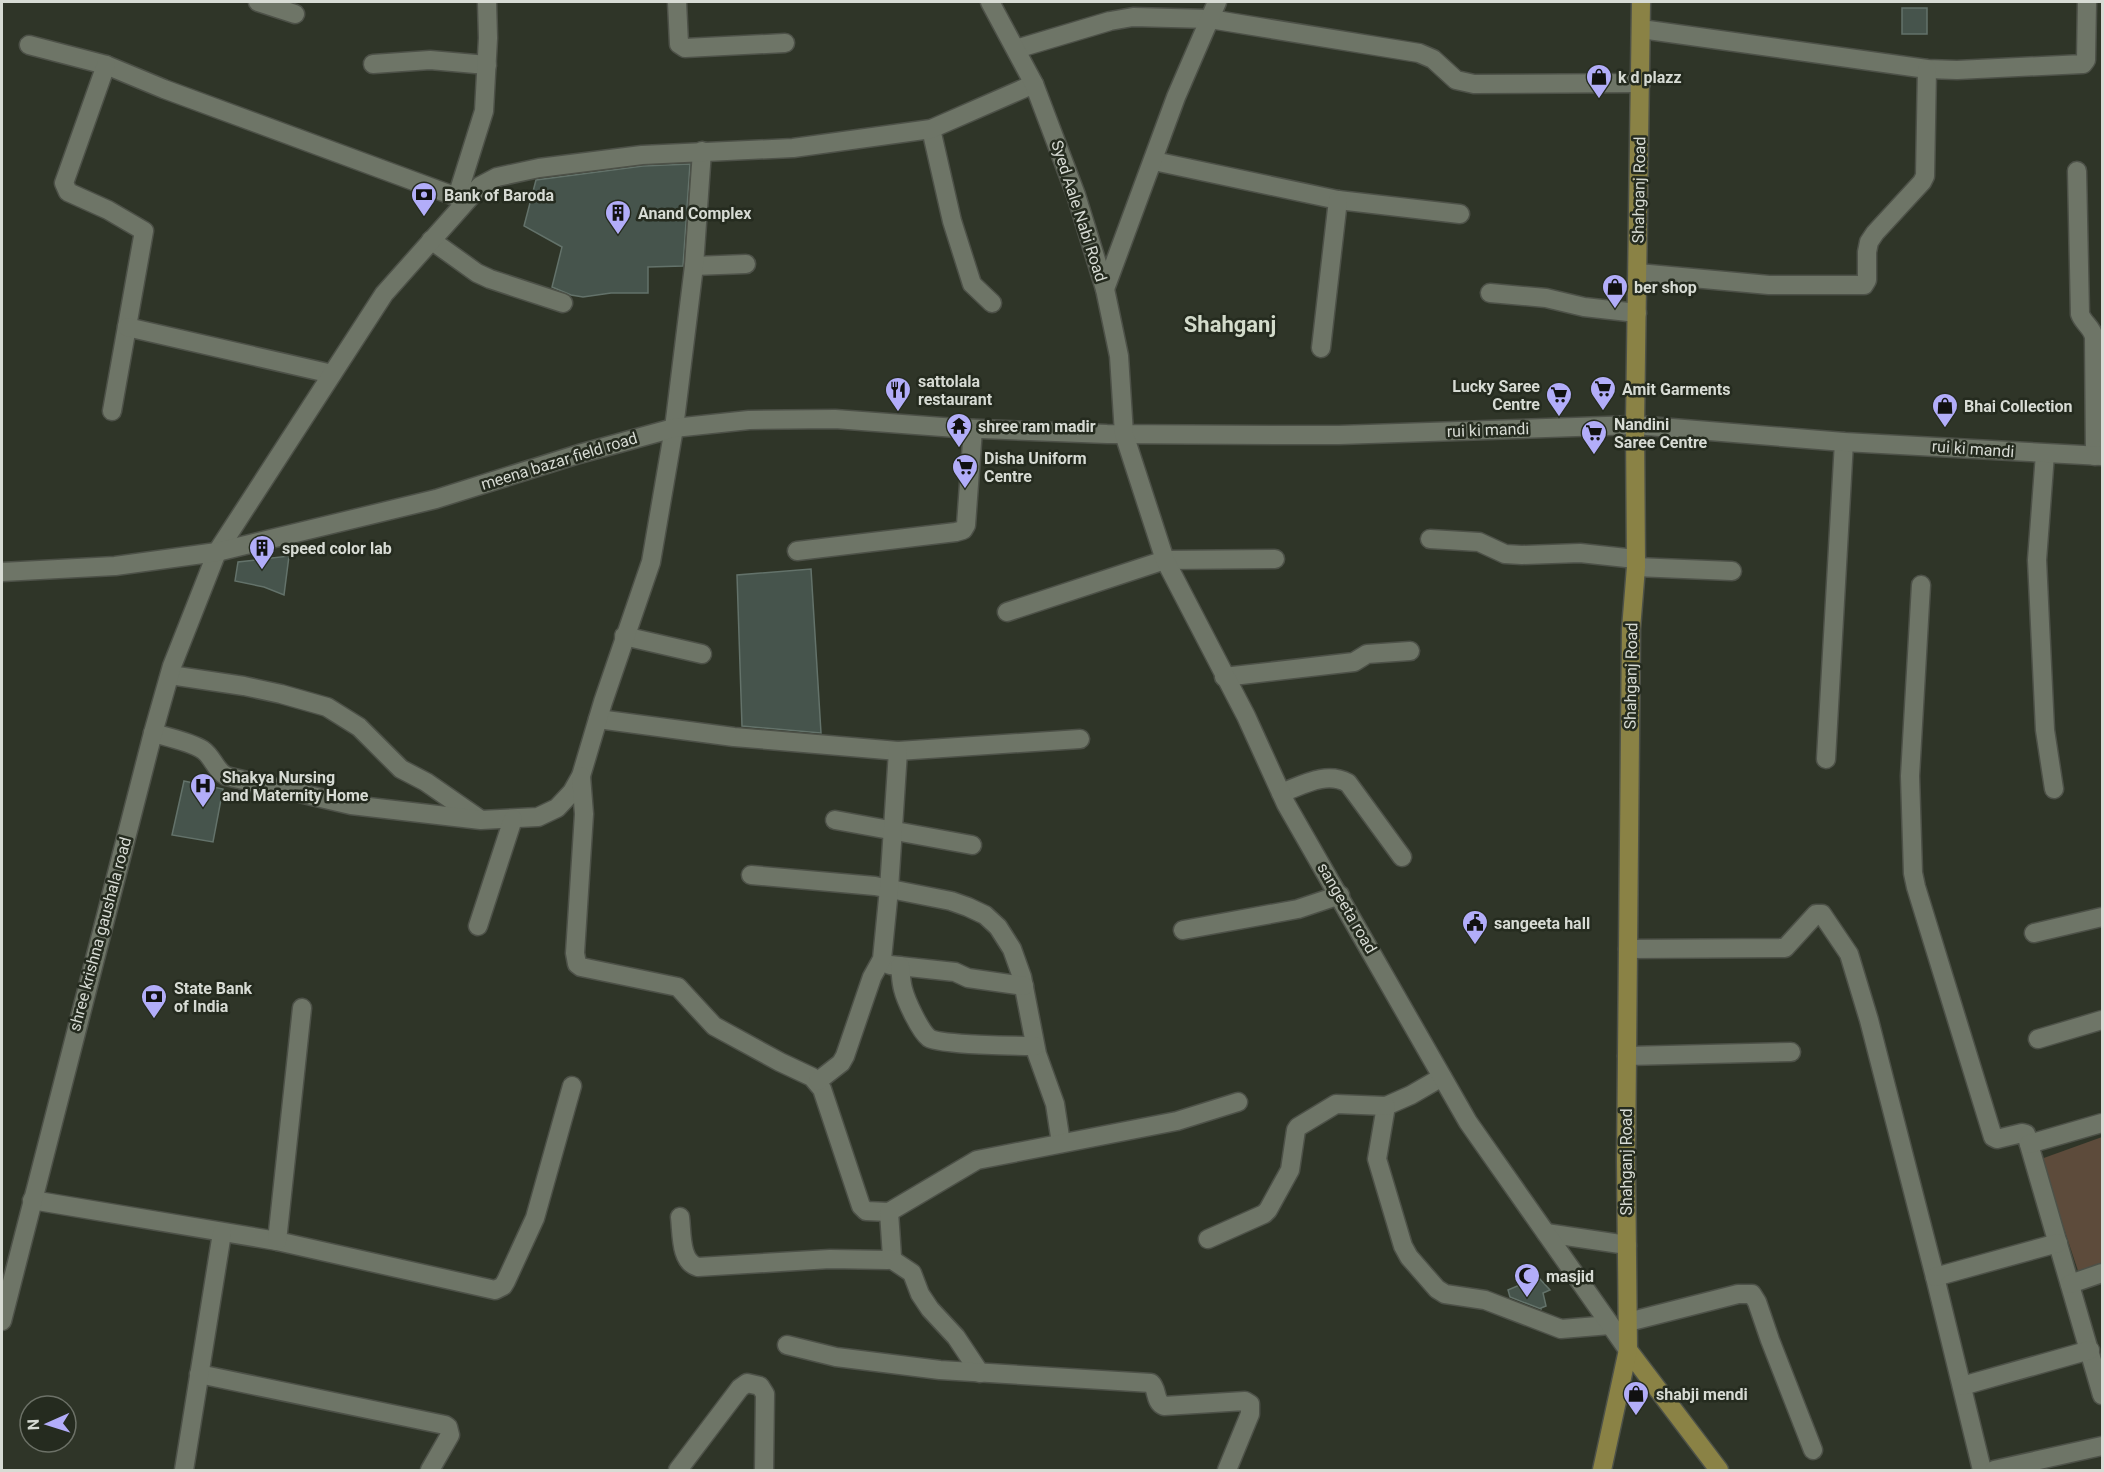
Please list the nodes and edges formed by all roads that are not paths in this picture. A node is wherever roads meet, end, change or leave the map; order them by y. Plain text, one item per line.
1 (258, 2) edge
2 (487, 2) edge
3 (676, 2) edge
4 (990, 2) edge
5 (1217, 2) edge
6 (1641, 2) edge
7 (2086, 2) edge
8 (295, 14) dead end
9 (1210, 19) junction
10 (1641, 29) junction
11 (785, 43) dead end
12 (29, 45) dead end
13 (1016, 49) junction
14 (2103, 63) edge
15 (373, 64) dead end
16 (2082, 64) junction
17 (106, 65) junction
18 (487, 65) junction
19 (1927, 69) junction
20 (1641, 83) junction
21 (1034, 84) junction
22 (932, 129) junction
23 (702, 151) junction
24 (1154, 160) junction
25 (2078, 171) dead end
26 (1338, 200) junction
27 (460, 201) junction
28 (1460, 214) dead end
29 (431, 240) junction
30 (746, 264) dead end
31 (694, 266) junction
32 (1638, 273) junction
33 (1105, 290) junction
34 (1490, 293) dead end
35 (563, 303) dead end
36 (992, 303) dead end
37 (1637, 313) junction
38 (127, 327) junction
39 (1321, 348) dead end
40 (332, 374) junction
41 (112, 411) dead end
42 (1635, 425) junction
43 (674, 428) junction
44 (973, 429) junction
45 (1124, 434) junction
46 (1844, 442) junction
47 (2045, 454) junction
48 (2099, 456) edge
49 (1430, 539) dead end
50 (797, 551) dead end
51 (217, 552) junction
52 (1275, 559) dead end
53 (1165, 560) junction
54 (1636, 563) junction
55 (1732, 571) dead end
56 (2, 572) edge
57 (1921, 585) dead end
58 (1007, 612) dead end
59 (624, 636) junction
60 (1410, 651) dead end
61 (702, 654) dead end
62 (170, 675) junction
63 (1224, 676) junction
64 (598, 719) junction
65 (153, 733) junction
66 (1080, 740) dead end
67 (898, 751) junction
68 (1826, 759) dead end
69 (581, 776) junction
70 (2054, 789) dead end
71 (1281, 793) junction
72 (481, 819) junction
73 (513, 819) junction
74 (835, 820) dead end
75 (893, 830) junction
76 (972, 844) dead end
77 (1402, 856) dead end
78 (751, 875) dead end
79 (889, 889) junction
80 (1340, 895) junction
81 (2103, 917) edge
82 (478, 926) dead end
83 (1183, 930) dead end
84 (2034, 933) dead end
85 (1628, 949) junction
86 (880, 965) junction
87 (900, 966) junction
88 (1024, 986) junction
89 (302, 1008) dead end
90 (2103, 1020) edge
91 (2038, 1040) dead end
92 (1035, 1047) junction
93 (1791, 1052) dead end
94 (1626, 1056) junction
95 (1442, 1077) junction
96 (818, 1082) junction
97 (572, 1086) dead end
98 (1238, 1102) dead end
99 (1386, 1106) junction
100 (2103, 1123) edge
101 (1061, 1143) junction
102 (2029, 1144) junction
103 (32, 1200) junction
104 (889, 1212) junction
105 (680, 1217) dead end
106 (222, 1233) junction
107 (1546, 1233) junction
108 (1208, 1239) dead end
109 (277, 1241) junction
110 (2058, 1243) junction
111 (1627, 1245) junction
112 (891, 1259) junction
113 (2103, 1273) edge
114 (1935, 1277) junction
115 (2070, 1284) junction
116 (2, 1321) edge
117 (1619, 1323) junction
118 (787, 1345) dead end
119 (1628, 1350) junction
120 (2090, 1350) junction
121 (980, 1373) junction
122 (199, 1374) junction
123 (1962, 1386) junction
124 (2103, 1395) edge
125 (2103, 1446) edge
126 (1813, 1450) dead end
127 (184, 1470) edge
128 (430, 1470) edge
129 (678, 1470) edge
130 (764, 1470) edge
131 (1227, 1470) edge
132 (1602, 1470) edge
133 (1719, 1470) edge
134 (1982, 1470) edge
135 (1994, 1470) edge

1 - 8 street
2 - 18 street
3 - 11 street
4 - 13 street, Syed Aale Nabi Road
5 - 9 street
6 - 10 main road, Shahganj Road
7 - 16 street
9 - 13 street
9 - 20 street
9 - 24 street
10 - 19 street
10 - 20 main road, Shahganj Road
12 - 17 street
13 - 21 street, Syed Aale Nabi Road
14 - 16 street
15 - 18 street
16 - 19 street
17 - 27 street
17 - 38 street
18 - 27 street
19 - 32 street
20 - 32 main road, Shahganj Road
21 - 22 street, shree krishna gaushala road
21 - 33 street, Syed Aale Nabi Road
22 - 23 street, shree krishna gaushala road
22 - 36 street
23 - 27 street, shree krishna gaushala road
23 - 31 street
24 - 26 street
24 - 33 street
25 - 48 street
26 - 28 street
26 - 39 street
27 - 29 street, shree krishna gaushala road
29 - 35 street
29 - 40 street, shree krishna gaushala road
30 - 31 street
31 - 43 street
32 - 37 main road, Shahganj Road
33 - 45 street, Syed Aale Nabi Road
34 - 37 street
37 - 42 main road, Shahganj Road
38 - 40 street
38 - 41 street
40 - 51 street, shree krishna gaushala road
42 - 45 street, rui ki mandi
42 - 46 street, rui ki mandi
42 - 54 main road, Shahganj Road
43 - 44 street, meena bazar field road
43 - 51 street, meena bazar field road
43 - 59 street
44 - 45 street, meena bazar field road
44 - 50 street
45 - 53 street, sangeeta road
46 - 47 street, rui ki mandi
46 - 68 street
47 - 48 street, rui ki mandi
47 - 70 street
49 - 54 street
51 - 56 street, meena bazar field road
51 - 62 street, shree krishna gaushala road
52 - 53 street
53 - 58 street
53 - 63 street, sangeeta road
54 - 55 street
54 - 85 main road, Shahganj Road
57 - 102 street
59 - 61 street
59 - 64 street
60 - 63 street
62 - 65 street, shree krishna gaushala road
62 - 72 street
63 - 71 street, sangeeta road
64 - 67 street
64 - 69 street
65 - 72 street
65 - 103 street, shree krishna gaushala road
66 - 67 street
67 - 75 street
69 - 73 street
69 - 96 street
71 - 77 street
71 - 80 street, sangeeta road
72 - 73 street
73 - 82 street
74 - 75 street
75 - 76 street
75 - 79 street
78 - 79 street
79 - 86 street
79 - 88 street
80 - 83 street
80 - 95 street, sangeeta road
81 - 84 street
85 - 94 main road, Shahganj Road
85 - 114 street
86 - 87 street
86 - 96 street
87 - 88 street
87 - 92 street
88 - 92 street
89 - 109 street
90 - 91 street
92 - 101 street
93 - 94 street
94 - 111 main road, Shahganj Road
95 - 99 street
95 - 107 street, sangeeta road
96 - 104 street
97 - 109 street
98 - 101 street
99 - 108 street
99 - 117 street
100 - 102 street
101 - 104 street
102 - 110 street
103 - 106 street
103 - 116 street, shree krishna gaushala road
104 - 112 street
105 - 112 street
106 - 109 street
106 - 122 street
107 - 111 street
107 - 117 street, sangeeta road
110 - 114 street
110 - 115 street
111 - 117 main road, Shahganj Road
112 - 121 street
113 - 115 street
114 - 123 street
115 - 120 street
117 - 119 main road, Shahganj Road
117 - 126 street
118 - 121 street
119 - 132 main road, Shahganj Road
119 - 133 main road
120 - 123 street
120 - 124 street
121 - 131 street
122 - 127 street
122 - 128 street
123 - 134 street
125 - 135 street
129 - 130 street

